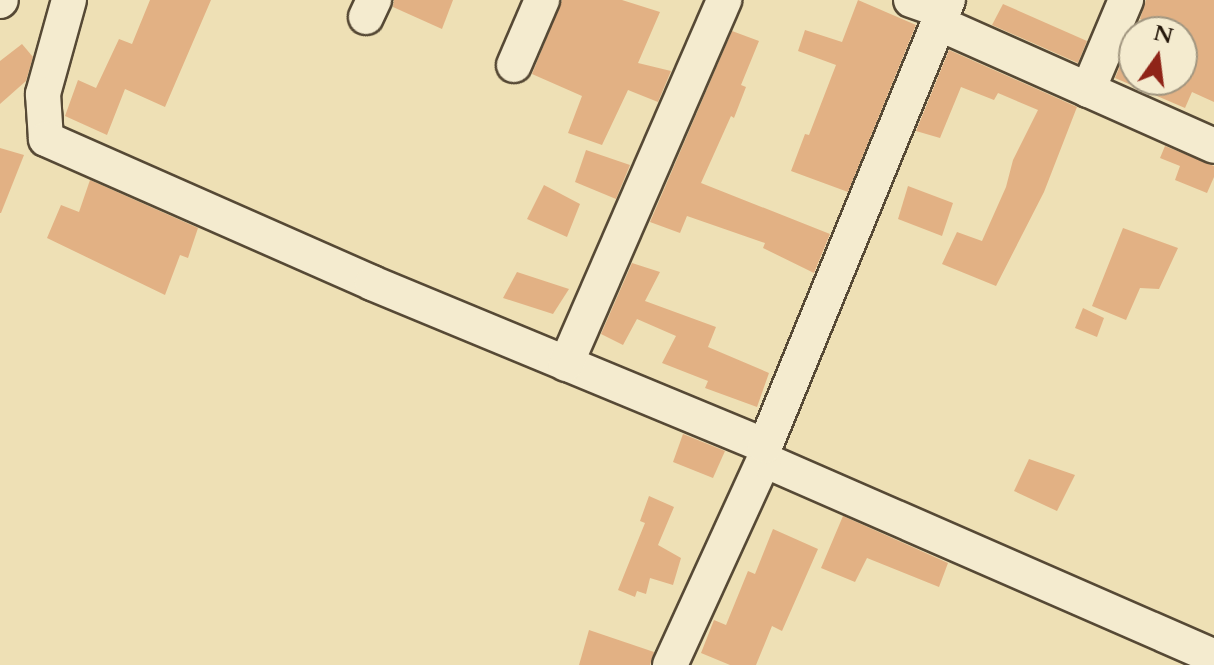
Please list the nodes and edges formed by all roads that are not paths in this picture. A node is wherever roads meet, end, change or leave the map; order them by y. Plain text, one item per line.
1 (69, 0) edge
2 (542, 0) edge
3 (724, 0) edge
4 (1126, 0) edge
5 (935, 8) edge
6 (514, 65) dead end
7 (1088, 90) junction
8 (1214, 146) edge
9 (566, 364) junction
10 (765, 453) junction
11 (1214, 657) edge
12 (670, 665) edge

1 - 9 street
2 - 6 street
3 - 9 street
4 - 7 street
5 - 7 street
5 - 10 street
7 - 8 street
9 - 10 street
10 - 11 street
10 - 12 street

